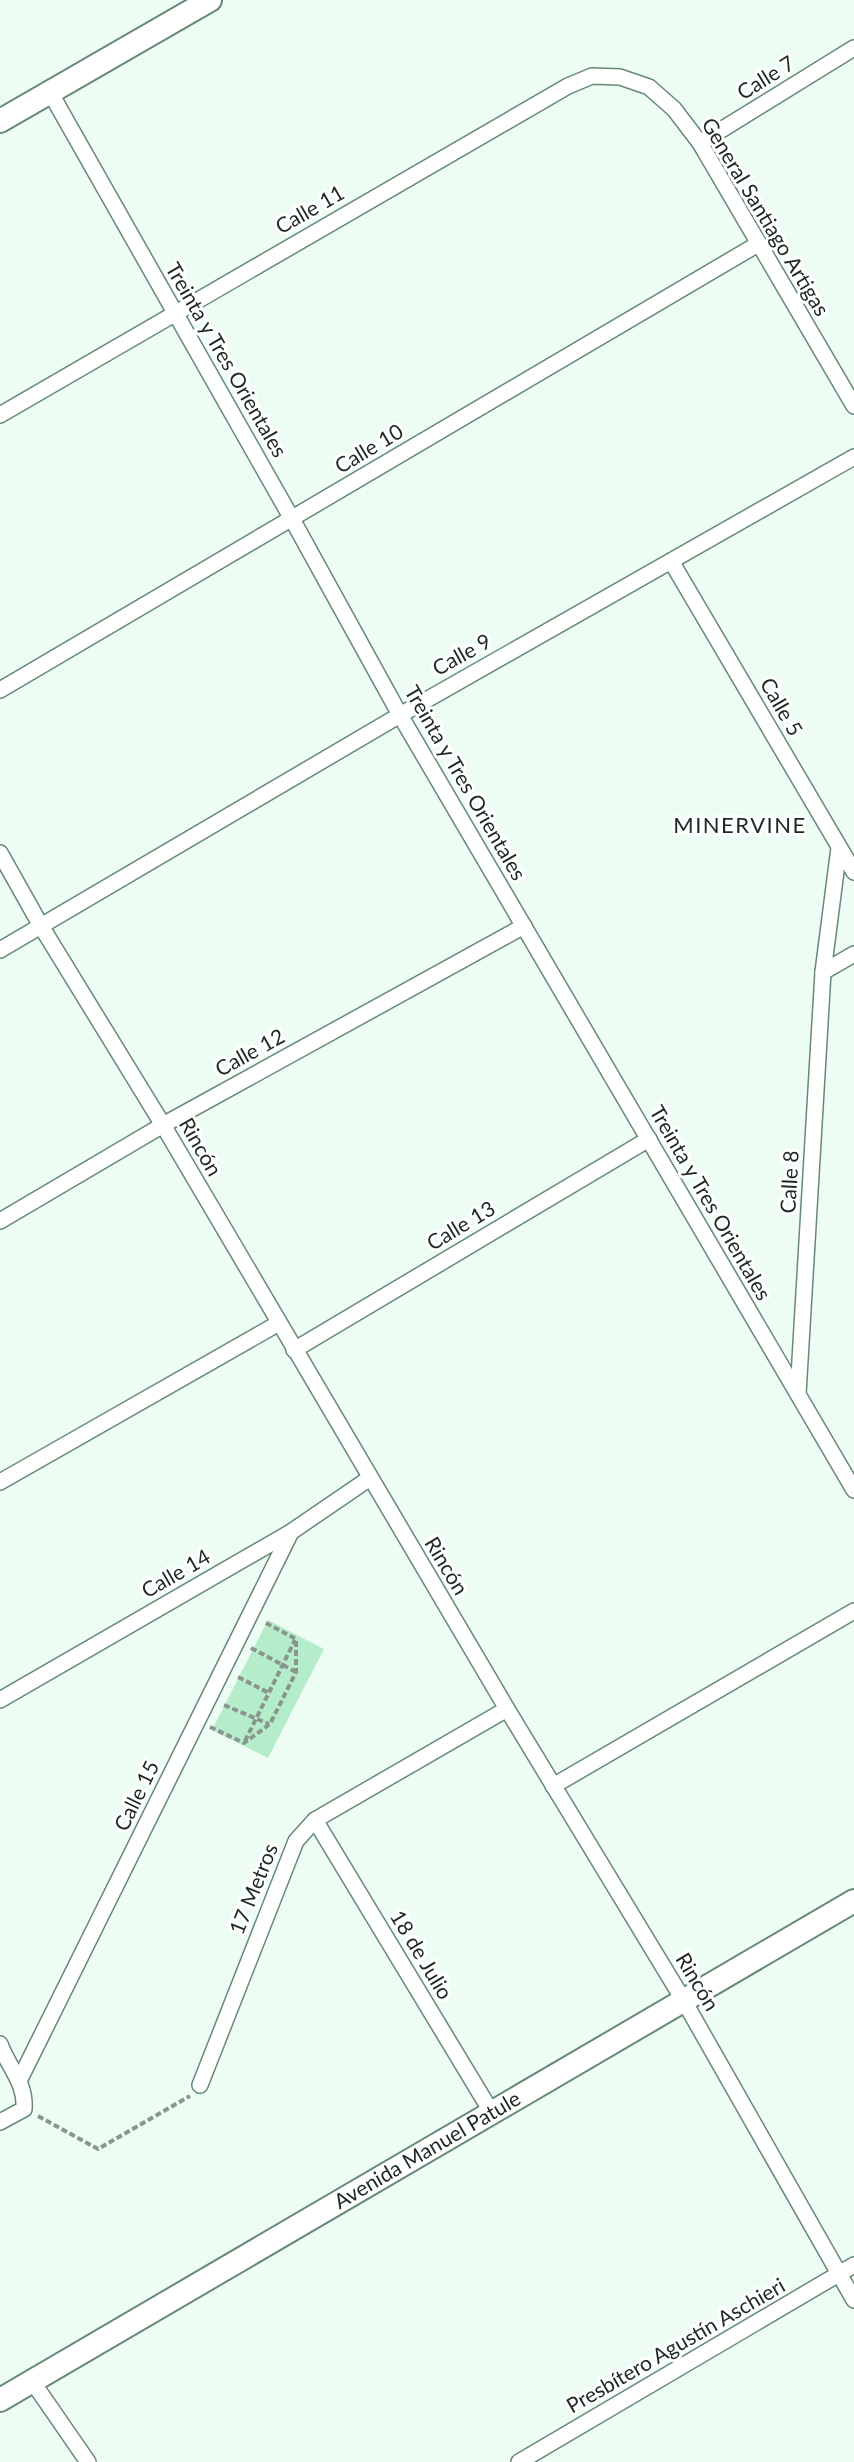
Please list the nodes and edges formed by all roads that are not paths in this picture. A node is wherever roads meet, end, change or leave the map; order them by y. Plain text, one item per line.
1 (210, 0) edge
2 (854, 48) edge
3 (649, 87) joint
4 (50, 92) junction
5 (0, 122) edge
6 (700, 143) junction
7 (758, 244) junction
8 (174, 313) junction
9 (854, 406) edge
10 (0, 415) edge
11 (854, 457) edge
12 (292, 519) junction
13 (671, 561) junction
14 (0, 690) edge
15 (400, 715) junction
16 (839, 848) junction
17 (0, 854) edge
18 (854, 873) edge
19 (41, 926) junction
20 (524, 926) junction
21 (0, 950) edge
22 (854, 954) edge
23 (823, 972) junction
24 (163, 1125) junction
25 (649, 1139) junction
26 (0, 1221) edge
27 (279, 1323) junction
28 (294, 1350) junction
29 (798, 1394) junction
30 (370, 1479) junction
31 (0, 1482) edge
32 (854, 1490) edge
33 (291, 1532) junction
34 (854, 1611) edge
35 (0, 1700) edge
36 (507, 1709) junction
37 (553, 1786) junction
38 (315, 1820) junction
39 (854, 1901) edge
40 (684, 2001) junction
41 (0, 2044) edge
42 (20, 2079) junction
43 (200, 2085) road end
44 (492, 2113) junction
45 (0, 2122) edge
46 (854, 2265) edge
47 (839, 2274) junction
48 (854, 2301) edge
49 (32, 2381) junction
50 (0, 2400) edge
51 (88, 2462) edge
52 (519, 2462) edge

1 - 4 street
2 - 6 street, Calle 7
3 - 6 street, General Santiago Artigas
3 - 8 street, Calle 11
4 - 5 street
4 - 8 street, Treinta y Tres Orientales
6 - 7 street, General Santiago Artigas
7 - 9 street, General Santiago Artigas
7 - 12 street, Calle 10
8 - 10 street, Calle 11
8 - 12 street, Treinta y Tres Orientales
11 - 13 street, Calle 9
12 - 14 street, Calle 10
12 - 15 street, Treinta y Tres Orientales
13 - 15 street, Calle 9
13 - 16 street, Calle 5
15 - 19 street, Calle 9
15 - 20 street, Treinta y Tres Orientales
16 - 18 street, Calle 5
16 - 23 street, Calle 8
17 - 19 street, Rincón
19 - 21 street, Calle 9
19 - 24 street, Rincón
20 - 24 street, Calle 12
20 - 25 street, Treinta y Tres Orientales
22 - 23 street
23 - 29 street, Calle 8
24 - 26 street, Calle 12
24 - 27 street, Rincón
25 - 28 street, Calle 13
25 - 29 street, Treinta y Tres Orientales
27 - 28 street, Rincón
27 - 31 street
28 - 30 street, Rincón
29 - 32 street, Treinta y Tres Orientales
30 - 33 street, Calle 14
30 - 36 street, Rincón
33 - 35 street, Calle 14
33 - 42 street, Calle 15
34 - 37 street
36 - 37 street, Rincón
36 - 38 street, 17 Metros
37 - 40 street, Rincón
38 - 43 street, 17 Metros
38 - 44 street, 18 de Julio
39 - 40 street, Avenida Manuel Patule
40 - 44 street, Avenida Manuel Patule
40 - 47 street, Rincón
41 - 42 street
42 - 45 street
44 - 49 street, Avenida Manuel Patule
46 - 47 street, Presbítero Agustín Aschieri
47 - 48 street, Rincón
47 - 52 street, Presbítero Agustín Aschieri
49 - 50 street, Avenida Manuel Patule
49 - 51 street

